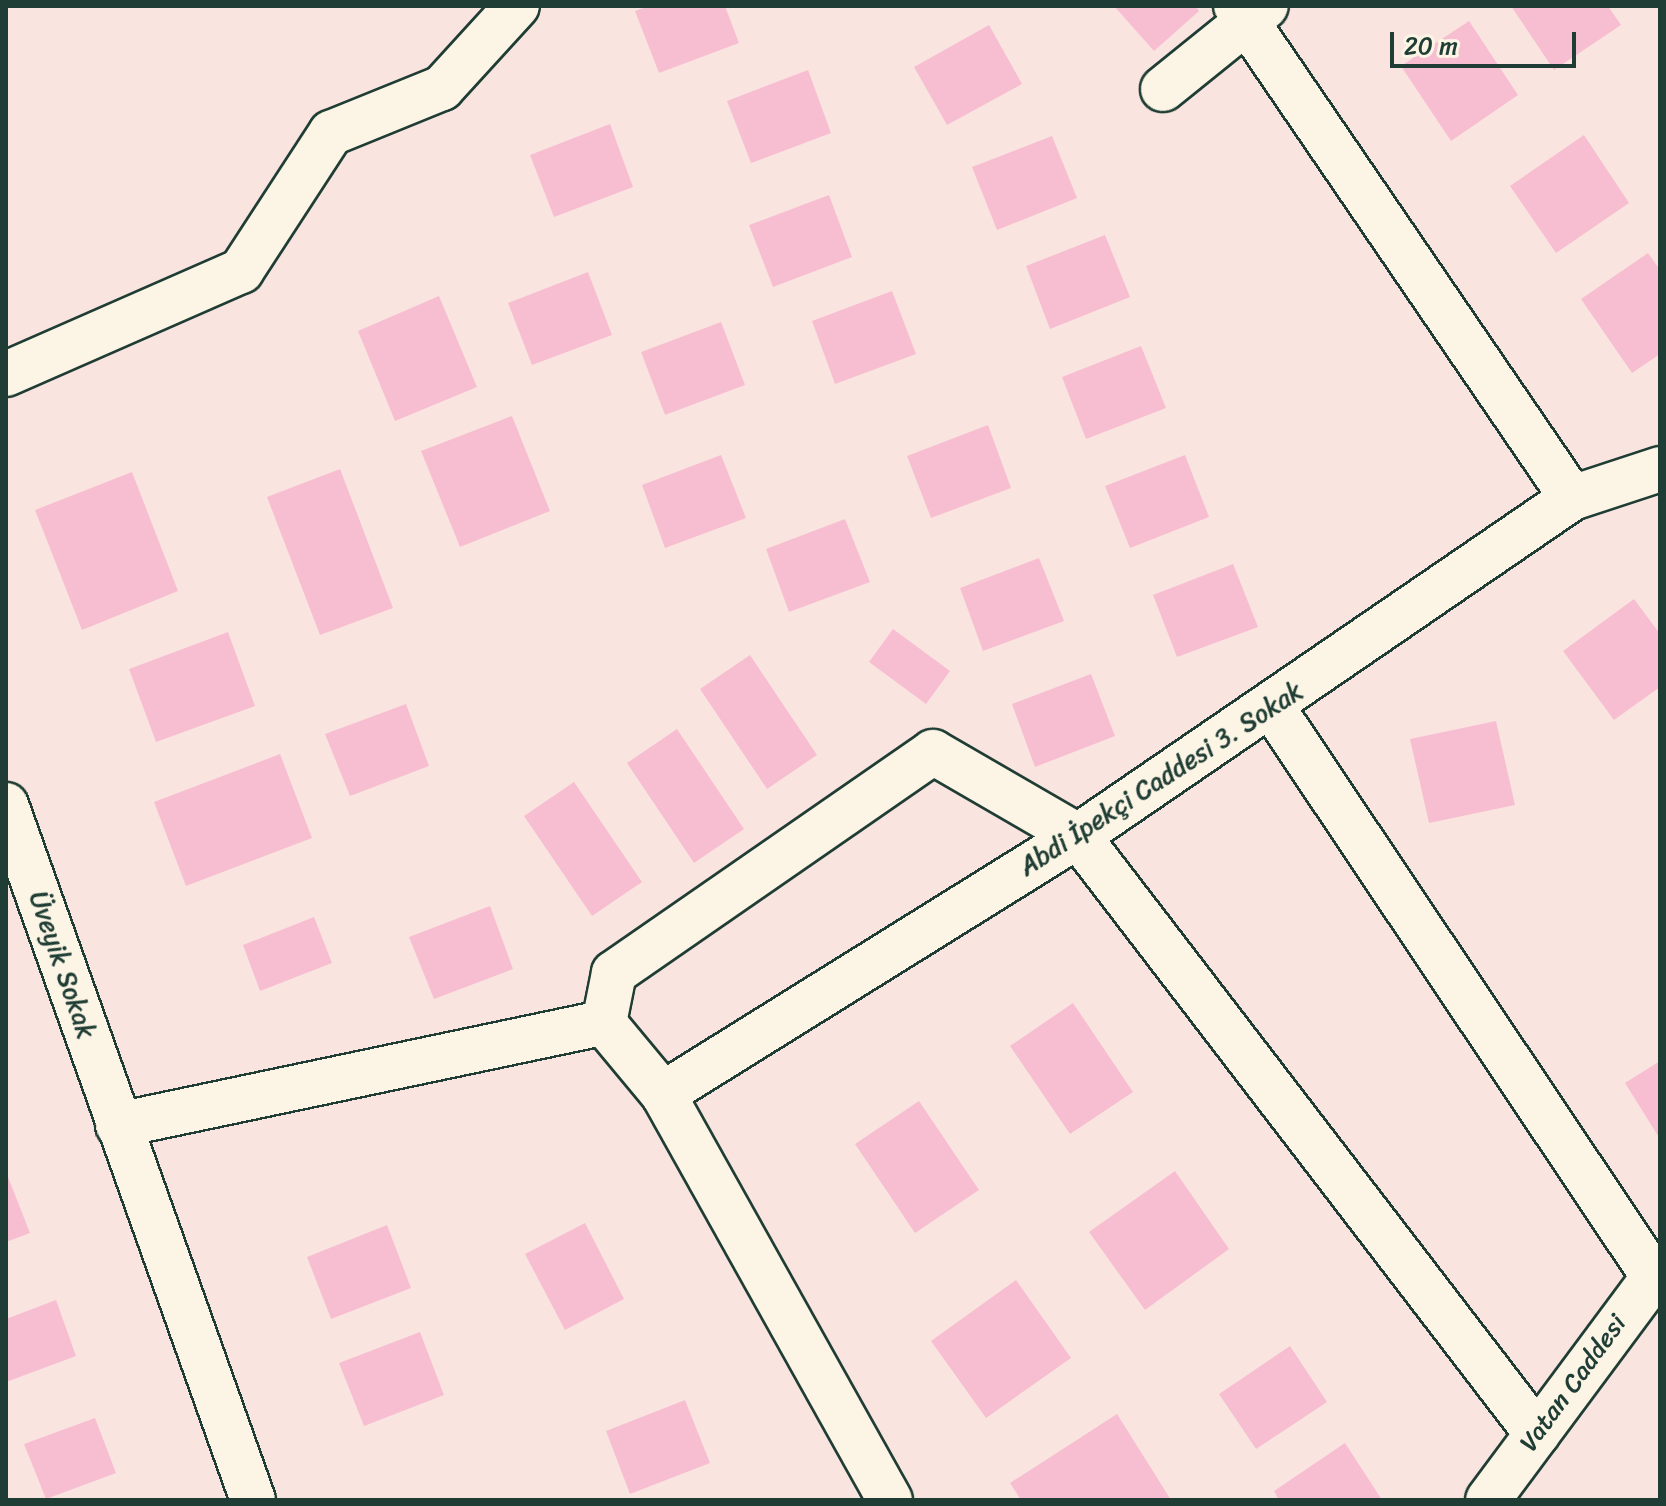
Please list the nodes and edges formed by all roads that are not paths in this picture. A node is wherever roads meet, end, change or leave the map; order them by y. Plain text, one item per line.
1 (517, 6) edge
2 (1250, 11) edge
3 (1163, 89) dead end
4 (6, 374) edge
5 (1660, 469) edge
6 (1572, 498) junction
7 (1272, 707) junction
8 (6, 805) edge
9 (1078, 836) junction
10 (604, 1023) junction
11 (663, 1094) junction
12 (118, 1125) junction
13 (1656, 1271) edge
14 (1537, 1434) junction
15 (253, 1500) edge
16 (890, 1500) edge
17 (1488, 1500) edge

1 - 4 street
2 - 3 street
2 - 6 street
5 - 6 street, Abdi İpekçi Caddesi 3. Sokak
6 - 7 street, Abdi İpekçi Caddesi 3. Sokak
7 - 9 street, Abdi İpekçi Caddesi 3. Sokak
7 - 13 street
8 - 12 street, Üveyik Sokak
9 - 10 street
9 - 11 street, Abdi İpekçi Caddesi 3. Sokak
9 - 14 street
10 - 11 street
10 - 12 street
11 - 16 street
12 - 15 street, Üveyik Sokak
13 - 14 street, Vatan Caddesi
14 - 17 street, Vatan Caddesi

